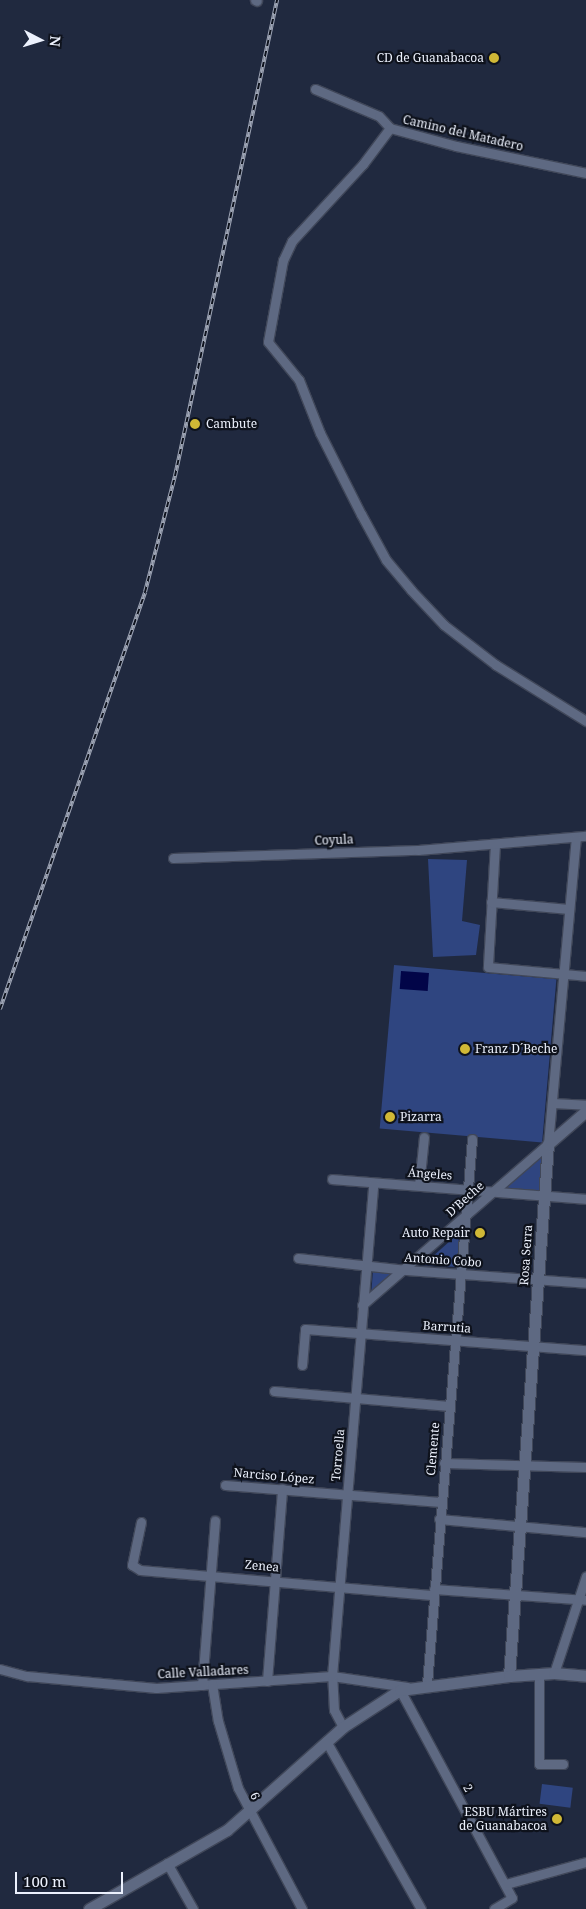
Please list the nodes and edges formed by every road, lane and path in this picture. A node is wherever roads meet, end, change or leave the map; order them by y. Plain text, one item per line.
1 (315, 89) dead end
2 (390, 128) junction
3 (586, 173) edge
4 (586, 721) edge
5 (586, 836) edge
6 (576, 837) junction
7 (496, 844) junction
8 (172, 858) dead end
9 (491, 902) junction
10 (569, 909) junction
11 (563, 974) junction
12 (586, 976) edge
13 (552, 1103) junction
14 (586, 1105) edge
15 (586, 1111) edge
16 (424, 1137) dead end
17 (472, 1139) dead end
18 (548, 1144) junction
19 (332, 1179) dead end
20 (373, 1182) junction
21 (419, 1186) junction
22 (468, 1189) junction
23 (494, 1191) junction
24 (544, 1196) junction
25 (586, 1199) edge
26 (466, 1218) junction
27 (298, 1258) dead end
28 (366, 1266) junction
29 (406, 1270) junction
30 (461, 1274) junction
31 (538, 1278) junction
32 (586, 1283) edge
33 (362, 1305) junction
34 (359, 1333) junction
35 (455, 1340) junction
36 (533, 1346) junction
37 (586, 1350) edge
38 (302, 1365) dead end
39 (274, 1391) dead end
40 (355, 1398) junction
41 (449, 1406) junction
42 (444, 1463) junction
43 (524, 1465) junction
44 (586, 1467) edge
45 (225, 1484) dead end
46 (282, 1489) junction
47 (347, 1496) junction
48 (440, 1502) junction
49 (439, 1519) junction
50 (215, 1521) dead end
51 (141, 1522) dead end
52 (520, 1527) junction
53 (586, 1532) edge
54 (211, 1574) junction
55 (586, 1576) edge
56 (275, 1580) junction
57 (339, 1586) junction
58 (434, 1592) junction
59 (515, 1595) junction
60 (584, 1600) edge
61 (0, 1669) edge
62 (554, 1673) junction
63 (539, 1674) junction
64 (332, 1676) junction
65 (509, 1676) junction
66 (586, 1676) edge
67 (266, 1681) junction
68 (212, 1684) junction
69 (427, 1684) junction
70 (202, 1685) junction
71 (404, 1688) junction
72 (343, 1727) junction
73 (326, 1742) junction
74 (563, 1764) dead end
75 (249, 1812) junction
76 (586, 1862) edge
77 (167, 1863) junction
78 (506, 1884) junction
79 (89, 1909) edge
80 (193, 1909) edge
81 (302, 1909) edge
82 (421, 1909) edge
83 (494, 1909) edge

1 - 2 street, Camino del Matadero
2 - 3 street, Camino del Matadero
2 - 4 street
5 - 6 street, Coyula
6 - 7 street, Coyula
6 - 10 street, Rosa Serra
7 - 8 street, Coyula
7 - 9 street
9 - 10 street
9 - 11 street
10 - 11 street, Rosa Serra
11 - 12 street
11 - 13 street, Rosa Serra
13 - 14 street
13 - 18 street, Rosa Serra
15 - 18 street, D'Beche
16 - 21 street
17 - 22 street, Clemente
18 - 23 street, D'Beche
18 - 24 street, Rosa Serra
19 - 20 street, Ángeles
20 - 21 street, Ángeles
20 - 28 street, Torroella
21 - 22 street, Ángeles
22 - 23 street, Ángeles
22 - 26 street, Clemente
23 - 24 street, Ángeles
23 - 26 street, D'Beche
24 - 25 street, Ángeles
24 - 31 street, Rosa Serra
26 - 29 street, D'Beche
26 - 30 street, Clemente
27 - 28 street, Antonio Cobo
28 - 29 street, Antonio Cobo
28 - 33 street, Torroella
29 - 30 street, Antonio Cobo
29 - 33 street, D'Beche
30 - 31 street, Antonio Cobo
30 - 35 street, Clemente
31 - 32 street, Antonio Cobo
31 - 36 street, Rosa Serra
33 - 34 street, Torroella
34 - 35 street, Barrutia
34 - 38 street, Barrutia
34 - 40 street, Torroella
35 - 36 street, Barrutia
35 - 41 street, Clemente
36 - 37 street, Barrutia
36 - 43 street, Rosa Serra
39 - 40 street
40 - 41 street
40 - 47 street, Torroella
41 - 42 street, Clemente
42 - 43 street
42 - 48 street, Clemente
43 - 44 street
43 - 52 street, Rosa Serra
45 - 46 street, Narciso López
46 - 47 street, Narciso López
46 - 56 street
47 - 48 street, Narciso López
47 - 57 street, Torroella
48 - 49 street, Clemente
49 - 52 street
49 - 58 street, Clemente
50 - 54 street
51 - 54 street, Zenea
52 - 53 street
52 - 59 street, Rosa Serra
54 - 56 street, Zenea
54 - 70 street
55 - 60 street
56 - 57 street, Zenea
56 - 67 street
57 - 58 street, Zenea
57 - 64 street, Torroella
58 - 59 street, Zenea
58 - 69 street, Clemente
59 - 60 street, Zenea
59 - 65 street, Rosa Serra
60 - 62 street
61 - 70 street, Calle Valladares
62 - 63 street
62 - 66 street
63 - 65 street
63 - 74 street
64 - 67 street, Calle Valladares
64 - 71 street, Calle Valladares
64 - 72 street, Torroella
65 - 69 street
67 - 68 street, Calle Valladares
68 - 70 street, Calle Valladares
68 - 75 street, 6
69 - 71 street
71 - 72 street
71 - 78 street, 2
72 - 73 street
73 - 75 street
73 - 82 street
75 - 77 street
75 - 81 street, 6
76 - 78 street
77 - 79 street
77 - 80 street
78 - 83 street, 2

